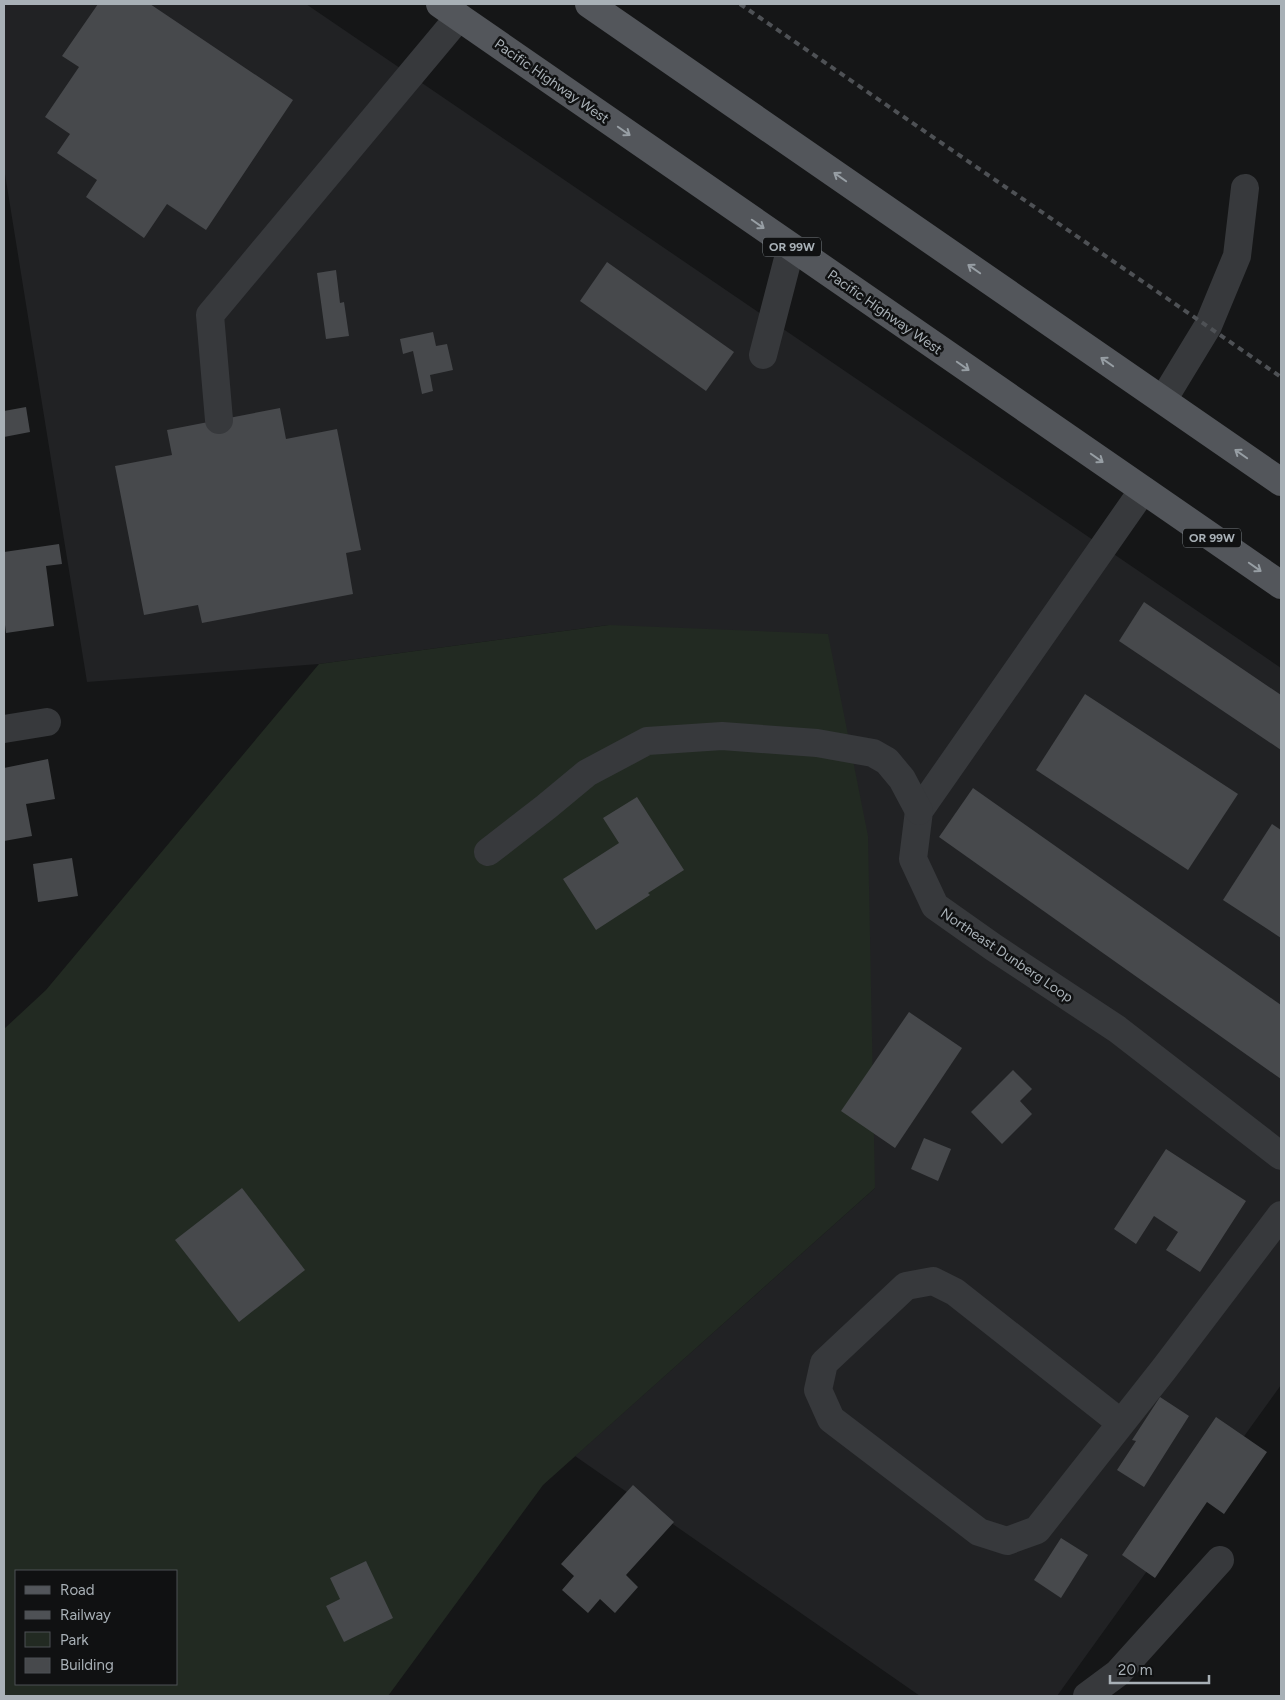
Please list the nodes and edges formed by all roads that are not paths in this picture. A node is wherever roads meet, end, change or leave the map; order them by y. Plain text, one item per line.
1 (588, 4) edge
2 (450, 10) edge
3 (1245, 188) dead end
4 (791, 247) junction
5 (763, 355) dead end
6 (1163, 400) junction
7 (219, 420) dead end
8 (1281, 482) edge
9 (1143, 490) junction
10 (1281, 585) edge
11 (47, 722) dead end
12 (4, 729) edge
13 (919, 811) junction
14 (488, 852) dead end
15 (1281, 1156) edge
16 (1281, 1215) edge
17 (1121, 1423) junction
18 (1220, 1560) dead end
19 (1087, 1696) edge

6 -> 1 main road
2 -> 4 main road, Pacific Highway West / OR 99W
2 - 7 street
3 - 6 street
4 - 5 street
4 -> 9 main road, Pacific Highway West / OR 99W
8 -> 6 main road
9 -> 10 main road, Pacific Highway West / OR 99W
9 - 13 street, Northeast Dunberg Loop
11 - 12 street
13 - 14 street
13 - 15 street, Northeast Dunberg Loop
16 - 17 street
17 - 17 street
18 - 19 street

